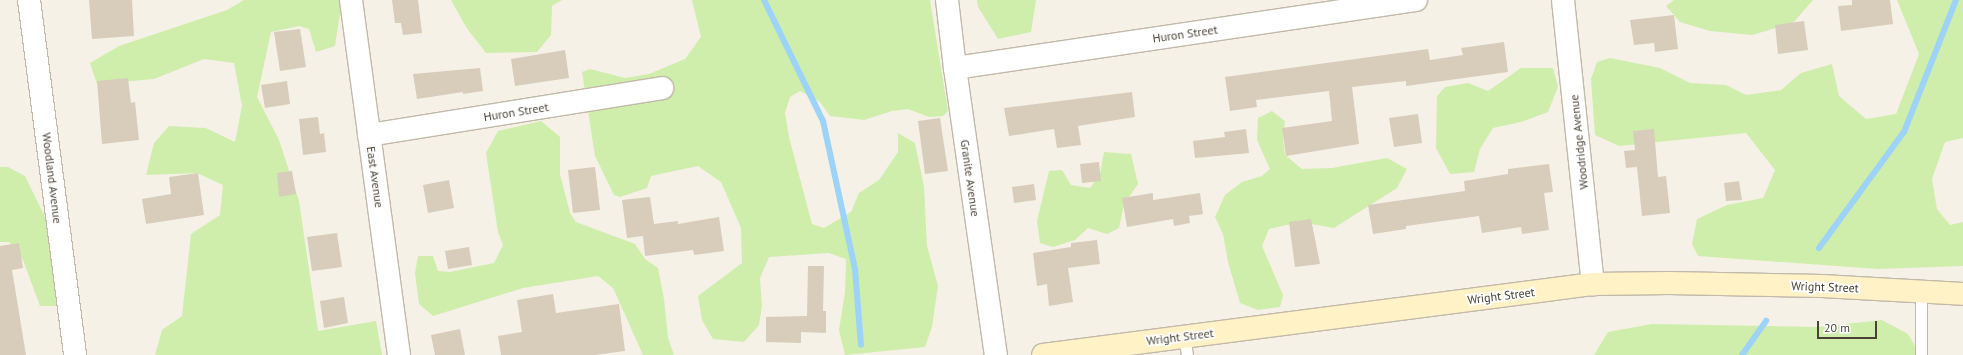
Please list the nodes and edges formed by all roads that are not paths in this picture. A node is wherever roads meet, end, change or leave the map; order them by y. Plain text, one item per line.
1 (29, 0) edge
2 (351, 0) edge
3 (947, 0) edge
4 (1416, 0) edge
5 (1563, 0) edge
6 (954, 68) junction
7 (662, 88) dead end
8 (369, 135) junction
9 (1593, 284) junction
10 (1921, 292) junction
11 (1963, 294) edge
12 (1186, 345) edge
13 (75, 355) edge
14 (399, 355) edge
15 (996, 355) edge
16 (1043, 355) edge
17 (1921, 355) edge

1 - 13 street, Woodland Avenue
2 - 8 street, East Avenue
3 - 6 street, Granite Avenue
4 - 6 street, Huron Street
5 - 9 street, Woodridge Avenue
6 - 15 street, Granite Avenue
7 - 8 street, Huron Street
8 - 14 street, East Avenue
9 - 10 main road, Wright Street
9 - 12 main road, Wright Street
10 - 11 main road, Wright Street
10 - 17 lane
12 - 16 main road, Wright Street

